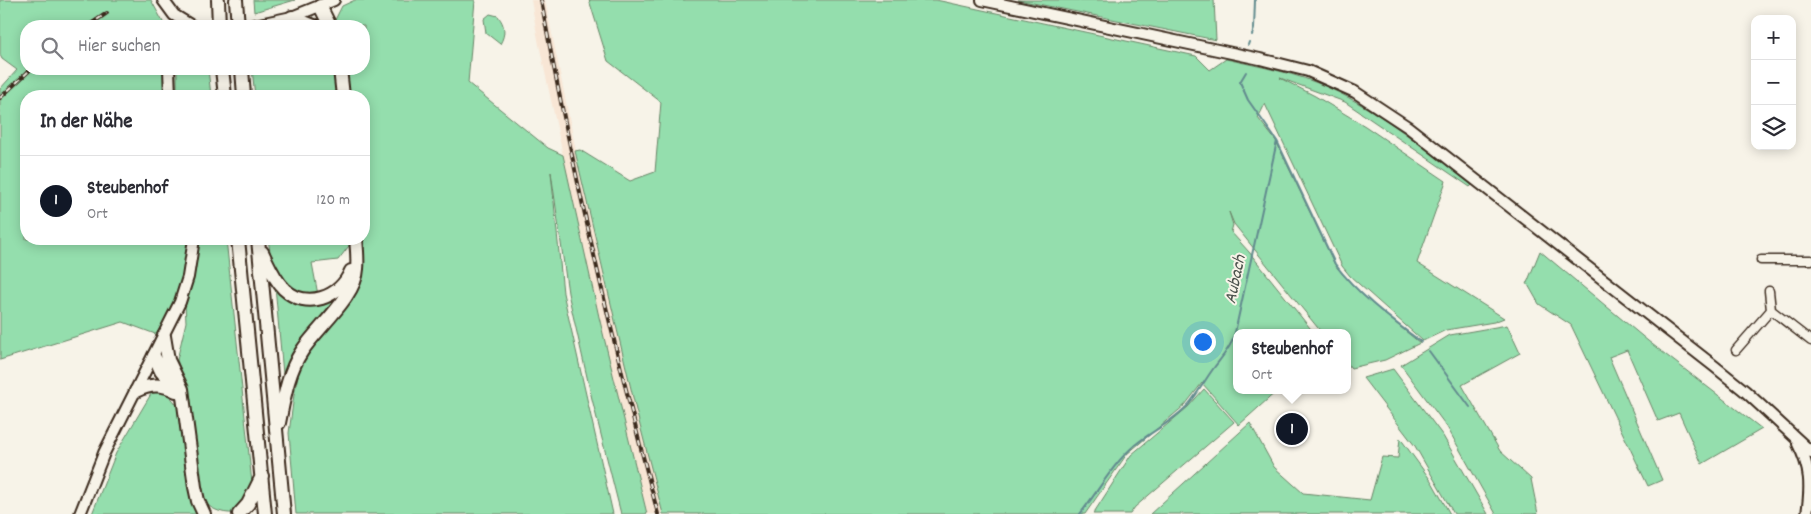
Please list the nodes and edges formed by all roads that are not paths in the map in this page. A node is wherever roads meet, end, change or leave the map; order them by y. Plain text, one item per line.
1 (163, 0) edge
2 (334, 0) edge
3 (982, 0) edge
4 (218, 3) edge
5 (236, 4) edge
6 (320, 6) junction
7 (170, 10) junction
8 (292, 16) junction
9 (172, 20) edge
10 (180, 20) edge
11 (219, 20) edge
12 (237, 20) edge
13 (275, 20) edge
14 (301, 20) edge
15 (318, 20) edge
16 (327, 20) edge
17 (169, 75) edge
18 (223, 75) edge
19 (242, 75) edge
20 (341, 75) edge
21 (170, 90) edge
22 (224, 90) edge
23 (244, 90) edge
24 (342, 90) edge
25 (193, 245) edge
26 (239, 245) edge
27 (259, 245) edge
28 (260, 245) edge
29 (356, 245) edge
30 (356, 258) junction
31 (1761, 260) dead end
32 (1811, 260) edge
33 (1770, 291) dead end
34 (1771, 310) junction
35 (164, 336) junction
36 (1811, 341) edge
37 (1736, 350) dead end
38 (154, 356) junction
39 (173, 371) junction
40 (136, 392) junction
41 (182, 396) junction
42 (1793, 435) junction
43 (277, 438) junction
44 (1811, 452) edge
45 (262, 476) junction
46 (1811, 491) edge
47 (205, 512) edge
48 (80, 514) edge
49 (240, 514) edge
50 (265, 514) edge
51 (284, 514) edge
52 (1807, 514) edge

1 - 7 main road
2 - 6 main road
3 - 42 main road
4 - 11 highway
5 - 12 highway
6 - 8 main road
6 - 15 highway
6 - 16 highway
7 - 9 main road
7 - 10 main road
8 - 13 main road
8 - 14 highway
17 - 21 main road
18 - 22 highway
19 - 23 highway
20 - 24 highway
25 - 35 main road
26 - 45 highway
27 - 43 highway
28 - 30 highway
29 - 30 highway
30 - 43 highway
31 - 32 street
33 - 34 street
34 - 36 street
34 - 37 street
35 - 38 main road
35 - 39 highway
38 - 39 highway
38 - 40 main road
38 - 41 highway
39 - 41 highway
40 - 41 highway
40 - 48 main road
41 - 47 highway
42 - 44 main road
42 - 46 main road
43 - 51 highway
45 - 49 highway
45 - 50 highway
46 - 52 main road

